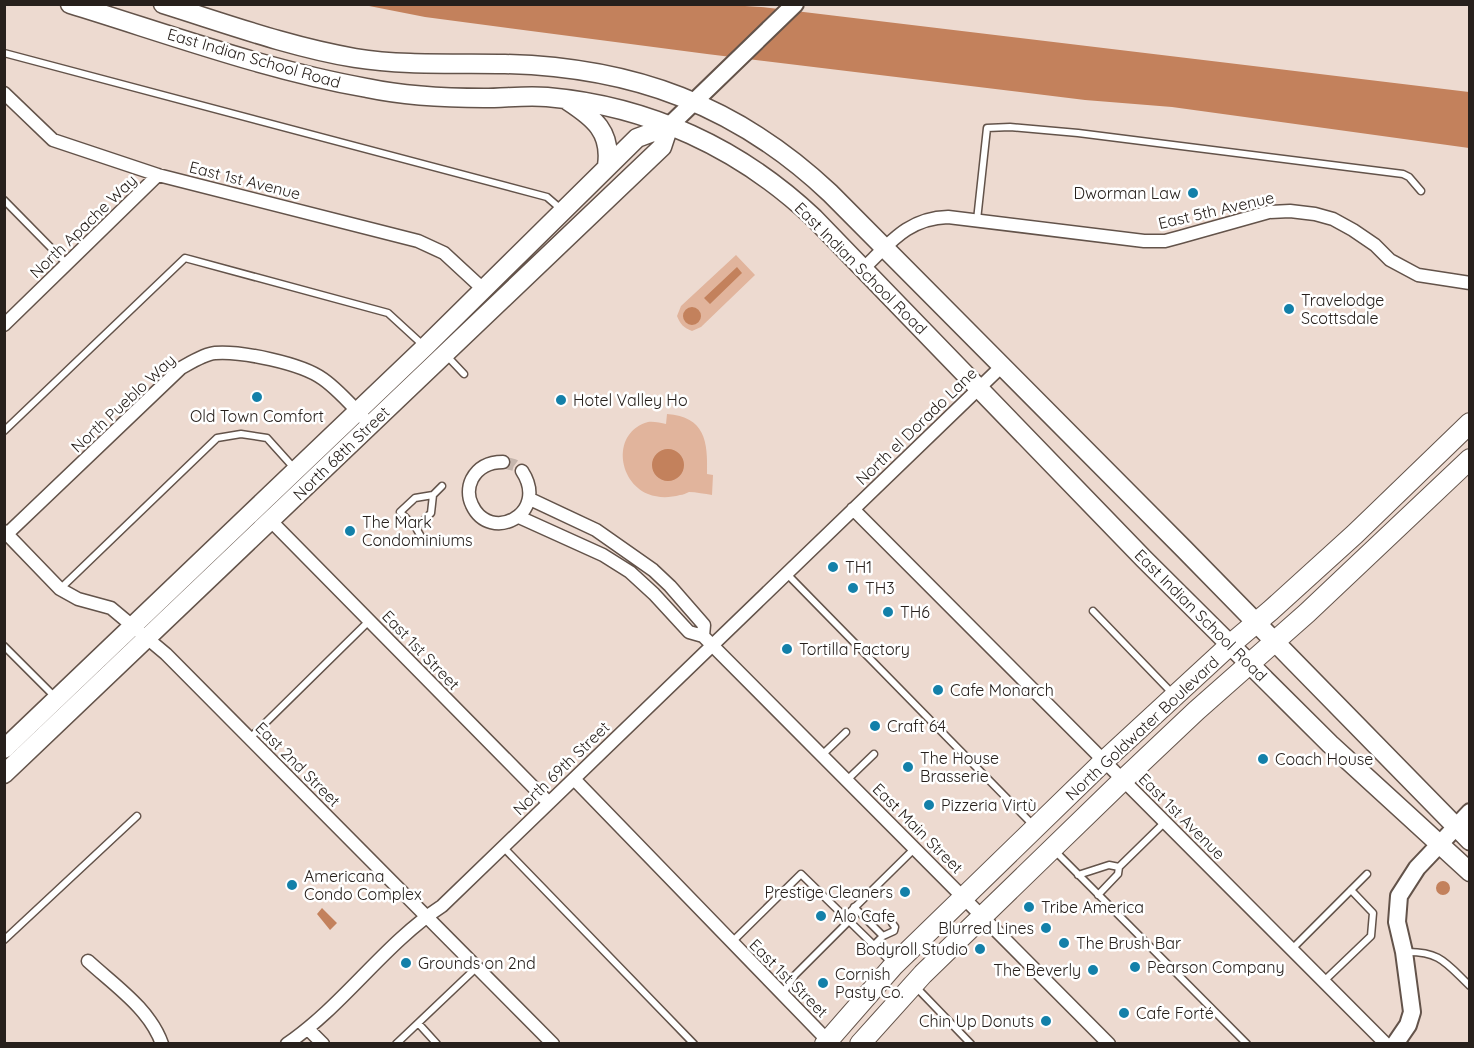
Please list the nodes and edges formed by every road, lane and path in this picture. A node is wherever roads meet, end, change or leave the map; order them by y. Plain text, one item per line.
1 (70, 4) edge
2 (163, 4) edge
3 (794, 5) edge
4 (4, 53) edge
5 (4, 93) edge
6 (566, 100) junction
7 (695, 101) junction
8 (669, 126) junction
9 (608, 166) junction
10 (158, 175) junction
11 (1421, 191) dead end
12 (4, 200) edge
13 (562, 211) junction
14 (977, 220) junction
15 (885, 248) junction
16 (67, 264) junction
17 (863, 269) junction
18 (1470, 283) edge
19 (483, 290) junction
20 (7, 317) edge
21 (428, 343) junction
22 (444, 353) junction
23 (1002, 366) junction
24 (464, 374) dead end
25 (979, 389) junction
26 (357, 411) junction
27 (1470, 423) edge
28 (370, 425) junction
29 (4, 431) edge
30 (1470, 459) edge
31 (503, 462) dead end
32 (296, 470) junction
33 (522, 471) dead end
34 (442, 486) dead end
35 (433, 495) junction
36 (530, 500) junction
37 (853, 509) junction
38 (519, 517) junction
39 (270, 520) junction
40 (416, 528) junction
41 (6, 533) edge
42 (423, 540) dead end
43 (786, 573) junction
44 (60, 589) junction
45 (1093, 610) dead end
46 (369, 620) junction
47 (1256, 623) junction
48 (134, 626) junction
49 (703, 636) junction
50 (148, 638) junction
51 (1274, 642) junction
52 (1231, 644) junction
53 (713, 645) junction
54 (4, 646) edge
55 (1250, 664) junction
56 (1175, 696) junction
57 (57, 699) junction
58 (846, 732) dead end
59 (249, 738) junction
60 (4, 749) edge
61 (873, 754) dead end
62 (822, 755) junction
63 (1104, 761) junction
64 (7, 766) edge
65 (574, 779) junction
66 (847, 780) junction
67 (1123, 780) junction
68 (549, 803) junction
69 (1470, 812) edge
70 (137, 816) dead end
71 (1165, 822) junction
72 (1455, 827) junction
73 (1036, 828) junction
74 (1470, 841) edge
75 (1439, 844) junction
76 (503, 847) junction
77 (915, 848) junction
78 (1053, 850) junction
79 (1119, 867) junction
80 (1470, 872) edge
81 (1367, 874) dead end
82 (1078, 875) junction
83 (1352, 890) junction
84 (1098, 895) junction
85 (965, 898) junction
86 (854, 907) junction
87 (428, 916) junction
88 (984, 916) junction
89 (847, 919) junction
90 (892, 923) dead end
91 (882, 936) junction
92 (4, 940) edge
93 (731, 942) junction
94 (874, 945) junction
95 (1292, 949) junction
96 (1404, 952) junction
97 (88, 961) dead end
98 (894, 965) junction
99 (477, 967) junction
100 (1324, 981) junction
101 (913, 984) junction
102 (1469, 985) edge
103 (782, 994) junction
104 (418, 1023) junction
105 (308, 1029) junction
106 (828, 1042) edge
107 (162, 1044) edge
108 (287, 1044) edge
109 (323, 1044) edge
110 (396, 1044) edge
111 (437, 1044) edge
112 (553, 1044) edge
113 (694, 1044) edge
114 (860, 1044) edge
115 (971, 1044) edge
116 (1109, 1044) edge
117 (1247, 1044) edge
118 (1386, 1044) edge
119 (1395, 1044) edge

1 - 6 main road, East Indian School Road
2 - 7 main road, East Indian School Road
3 - 7 street, North 68th Street
4 - 13 lane
5 - 10 street, East 1st Avenue
6 - 8 main road, East Indian School Road
6 - 9 main road
7 - 8 street, North 68th Street
7 - 15 main road, East Indian School Road
8 - 9 main road, North 68th Street
8 - 17 main road, East Indian School Road
8 - 22 main road, North 68th Street
9 - 13 main road, North 68th Street
10 - 16 street, North Apache Way
10 - 19 street, East 1st Avenue
11 - 14 lane
12 - 16 lane
13 - 19 main road, North 68th Street
14 - 15 street, East 5th Avenue
14 - 18 street, East 5th Avenue
15 - 17 street, East 5th Avenue
15 - 23 main road, East Indian School Road
16 - 20 street, North Apache Way
17 - 25 main road, East Indian School Road
19 - 21 main road, North 68th Street
21 - 22 main road
21 - 26 main road, North 68th Street
21 - 29 lane
22 - 24 lane
22 - 28 main road, North 68th Street
23 - 25 street, North el Dorado Lane
23 - 47 main road, East Indian School Road
25 - 37 street, North el Dorado Lane
25 - 52 main road, East Indian School Road
26 - 28 street, North Pueblo Way
26 - 32 main road, North 68th Street
26 - 41 street, North Pueblo Way
27 - 47 main road, North Goldwater Boulevard
28 - 39 main road, North 68th Street
30 - 51 main road, North Goldwater Boulevard
31 - 38 street
32 - 44 lane
32 - 48 main road, North 68th Street
33 - 36 street
34 - 35 lane
35 - 40 lane
35 - 40 lane
36 - 38 street
36 - 49 street, East Main Street
37 - 43 street, North 69th Street
37 - 63 street, East 1st Avenue
38 - 49 street, East Main Street
39 - 46 street, East 1st Street
39 - 50 main road, North 68th Street
40 - 42 lane
41 - 44 street, East 2nd Street
43 - 53 street, North 69th Street
43 - 73 lane
44 - 48 street, East 2nd Street
45 - 56 lane
46 - 59 lane
46 - 68 street, East 1st Street
47 - 51 main road, East Indian School Road
47 - 52 main road, North Goldwater Boulevard
48 - 50 street, East 2nd Street
48 - 57 main road, North 68th Street
49 - 53 street, East Main Street
50 - 59 street, East 2nd Street
50 - 64 main road, North 68th Street
51 - 55 main road, North Goldwater Boulevard
51 - 72 main road, East Indian School Road
52 - 55 main road, East Indian School Road
52 - 56 main road, North Goldwater Boulevard
53 - 62 street, East Main Street
53 - 65 street, North 69th Street
54 - 57 lane
55 - 67 main road, North Goldwater Boulevard
55 - 75 main road, East Indian School Road
56 - 63 main road, North Goldwater Boulevard
57 - 60 main road, North 68th Street
58 - 62 lane
59 - 87 street, East 2nd Street
61 - 66 lane
62 - 66 street, East Main Street
63 - 67 street, East 1st Avenue
63 - 73 main road, North Goldwater Boulevard
65 - 68 street, North 69th Street
65 - 93 street, East 1st Street
66 - 77 street, East Main Street
67 - 71 street, East 1st Avenue
67 - 78 main road, North Goldwater Boulevard
68 - 76 street, North 69th Street
69 - 72 street
70 - 92 lane
71 - 79 lane
71 - 95 street, East 1st Avenue
72 - 74 main road, East Indian School Road
72 - 75 street
73 - 85 main road, North Goldwater Boulevard
75 - 80 main road, East Indian School Road
75 - 96 street
76 - 87 street, North 69th Street
76 - 113 lane
77 - 85 street, East Main Street
77 - 86 lane
78 - 82 lane
78 - 88 main road, North Goldwater Boulevard
79 - 82 lane
79 - 84 lane
81 - 83 lane
82 - 84 lane
83 - 95 lane
83 - 100 lane
84 - 117 lane
85 - 88 street, East Main Street
85 - 98 main road, North Goldwater Boulevard
86 - 89 lane
86 - 91 lane
87 - 99 street, East 2nd Street
87 - 105 street, North 69th Street
88 - 101 main road, North Goldwater Boulevard
88 - 116 street, East Main Street
89 - 93 lane
89 - 94 lane
89 - 103 lane
90 - 91 lane
91 - 94 lane
93 - 103 street, East 1st Street
94 - 98 lane
95 - 100 street, East 1st Avenue
96 - 102 lane
96 - 119 street
97 - 107 street
98 - 106 main road, North Goldwater Boulevard
99 - 104 lane
99 - 112 street, East 2nd Street
100 - 118 street, East 1st Avenue
101 - 114 main road, North Goldwater Boulevard
101 - 115 lane
103 - 106 street, East 1st Street
104 - 110 lane
104 - 111 lane
105 - 108 street, North 69th Street
105 - 109 street

